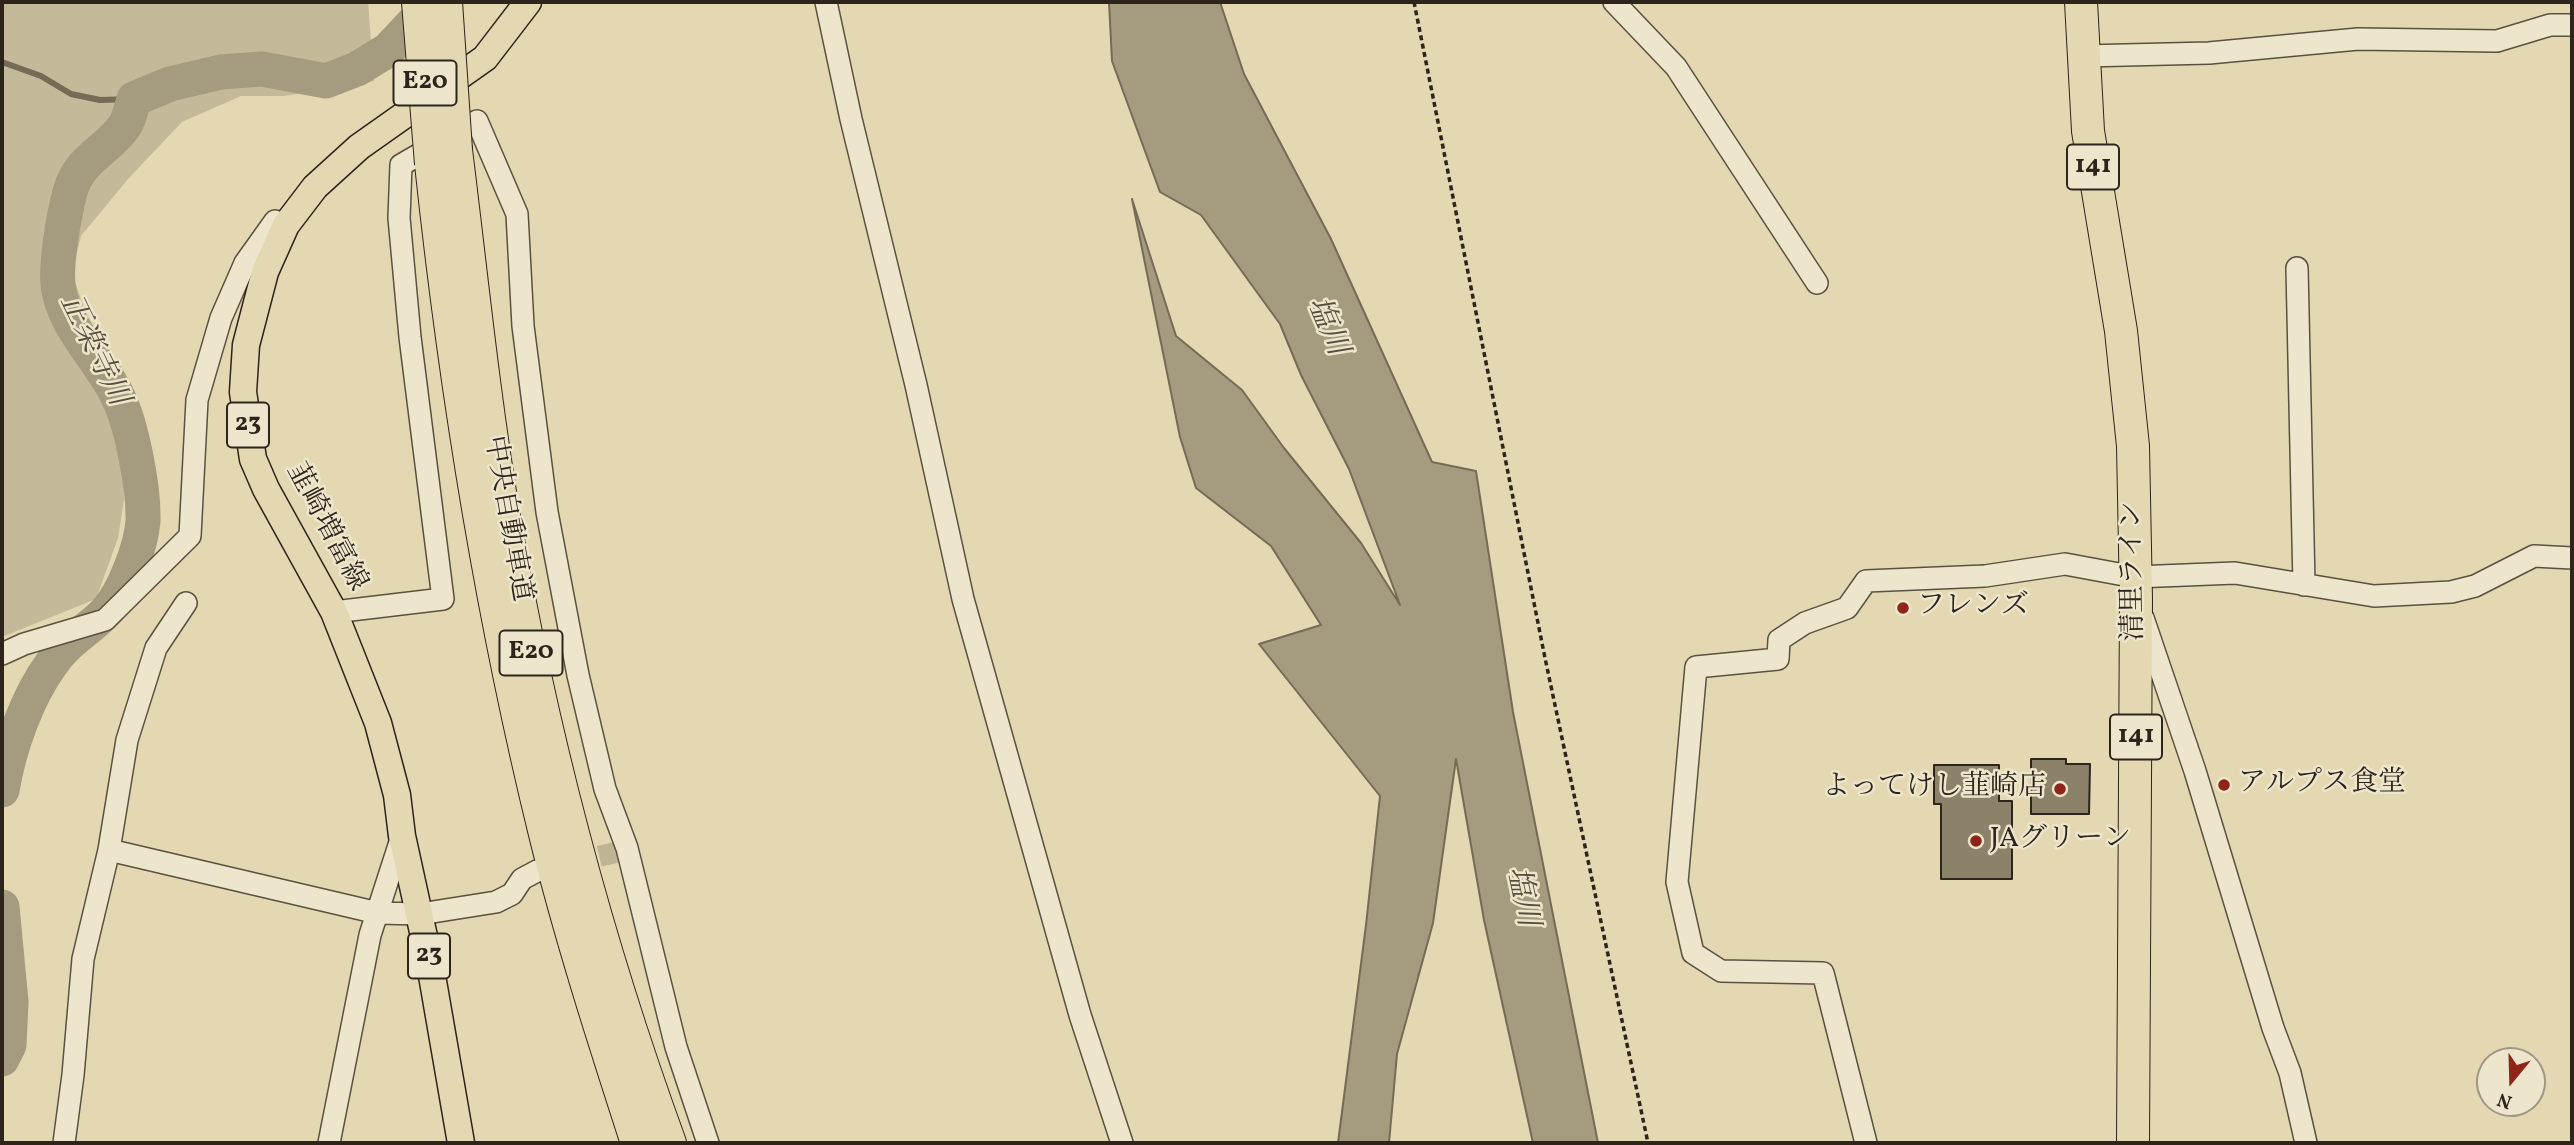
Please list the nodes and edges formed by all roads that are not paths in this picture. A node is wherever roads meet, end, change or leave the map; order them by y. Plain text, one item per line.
1 (418, 2) edge
2 (446, 2) edge
3 (528, 2) edge
4 (826, 2) edge
5 (1614, 2) edge
6 (2081, 2) edge
7 (2572, 25) edge
8 (2084, 56) junction
9 (444, 157) junction
10 (286, 225) junction
11 (2297, 268) dead end
12 (1817, 283) dead end
13 (2572, 558) edge
14 (2304, 585) junction
15 (2136, 588) junction
16 (186, 603) dead end
17 (334, 612) junction
18 (2, 654) edge
19 (402, 836) junction
20 (109, 850) junction
21 (537, 871) dead end
22 (378, 913) junction
23 (421, 914) junction
24 (65, 1143) edge
25 (329, 1143) edge
26 (461, 1143) edge
27 (637, 1143) edge
28 (670, 1143) edge
29 (708, 1143) edge
30 (1122, 1143) edge
31 (1866, 1143) edge
32 (2133, 1143) edge
33 (2306, 1143) edge

1 - 9 highway, 中央自動車道 / E20, bridge
2 - 9 highway, 中央自動車道 / E20, bridge
3 - 10 main road, 韮崎増富線 / 23
4 - 30 street
5 - 12 street
6 - 8 highway, 清里ライン / 141
7 - 8 street
8 - 15 highway, 清里ライン / 141
9 - 27 highway, 中央自動車道 / E20
9 - 28 highway, 中央自動車道 / E20
10 - 17 main road, 韮崎増富線 / 23
10 - 18 street
11 - 14 street
13 - 14 street
14 - 15 street
15 - 31 street
15 - 32 highway, 清里ライン / 141
15 - 33 street
16 - 20 street
17 - 19 main road, 韮崎増富線 / 23
17 - 29 street
19 - 22 street
19 - 23 main road, 韮崎増富線 / 23
20 - 22 street
20 - 24 street
21 - 23 street
22 - 23 street
22 - 25 street
23 - 26 main road, 韮崎増富線 / 23

